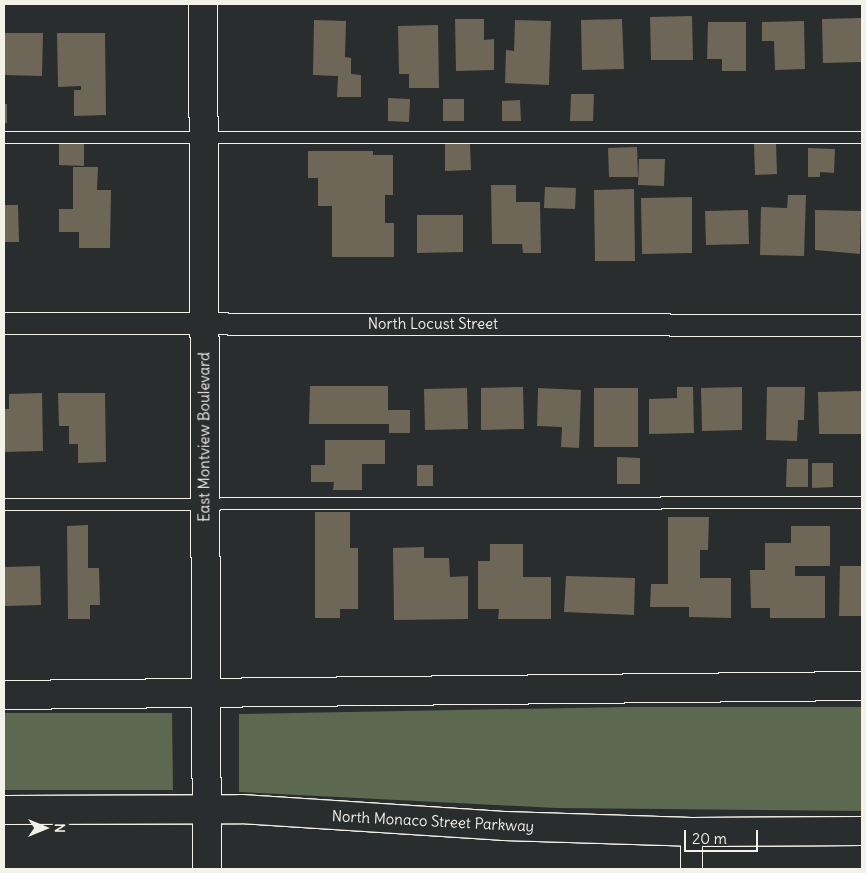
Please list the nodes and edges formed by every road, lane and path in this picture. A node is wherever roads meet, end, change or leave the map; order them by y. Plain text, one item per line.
1 (203, 4) edge
2 (4, 137) edge
3 (204, 137) junction
4 (862, 138) edge
5 (4, 323) edge
6 (203, 323) junction
7 (862, 325) edge
8 (862, 502) edge
9 (4, 504) edge
10 (204, 504) junction
11 (862, 686) edge
12 (205, 693) junction
13 (4, 695) edge
14 (208, 809) junction
15 (4, 810) edge
16 (862, 831) edge
17 (691, 832) junction
18 (207, 869) edge
19 (691, 869) edge

1 - 3 main road, East Montview Boulevard
2 - 3 lane
3 - 4 lane
3 - 6 main road, East Montview Boulevard
5 - 6 street, North Locust Street
6 - 7 street, North Locust Street
6 - 10 main road, East Montview Boulevard
8 - 10 lane
9 - 10 lane
10 - 12 main road, East Montview Boulevard
11 - 12 main road
12 - 13 main road
12 - 14 main road, East Montview Boulevard
14 - 15 main road, North Monaco Street Parkway
14 - 17 main road, North Monaco Street Parkway
14 - 18 main road, East Montview Boulevard
16 - 17 main road, North Monaco Street Parkway
17 - 19 street

